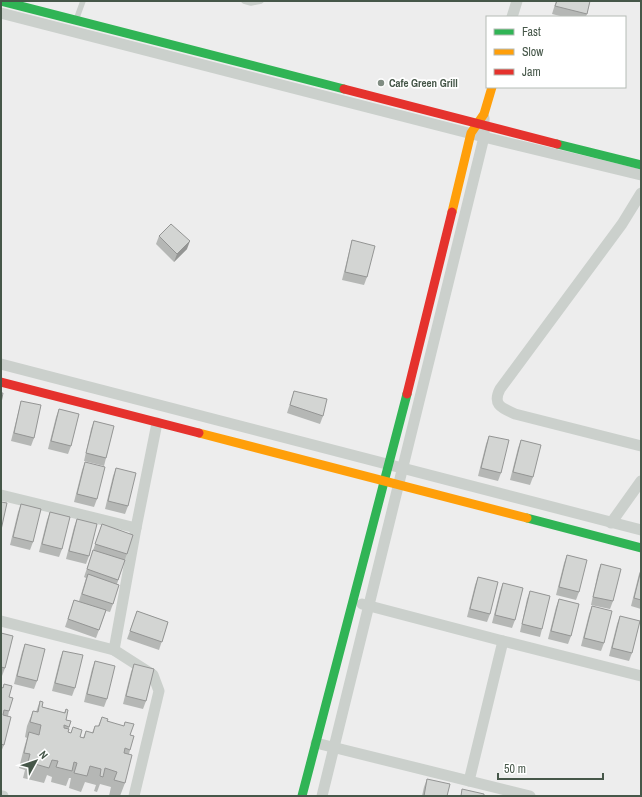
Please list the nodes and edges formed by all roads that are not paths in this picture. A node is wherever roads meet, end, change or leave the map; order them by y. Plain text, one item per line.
1 (1, 1) edge
2 (83, 1) edge
3 (244, 1) edge
4 (261, 1) edge
5 (517, 1) edge
6 (1, 13) edge
7 (512, 16) edge
8 (76, 20) junction
9 (73, 32) junction
10 (492, 88) edge
11 (482, 120) junction
12 (471, 133) junction
13 (484, 136) junction
14 (639, 161) edge
15 (641, 175) edge
16 (641, 193) edge
17 (1, 364) edge
18 (1, 382) edge
19 (157, 423) junction
20 (231, 424) junction
21 (226, 441) junction
22 (641, 446) edge
23 (388, 464) junction
24 (402, 468) junction
25 (641, 481) edge
26 (384, 482) junction
27 (398, 485) junction
28 (1, 495) edge
29 (611, 523) junction
30 (136, 528) junction
31 (641, 530) edge
32 (641, 548) edge
33 (353, 602) junction
34 (369, 606) junction
35 (1, 621) edge
36 (503, 641) junction
37 (114, 650) junction
38 (641, 676) edge
39 (316, 743) junction
40 (334, 748) junction
41 (469, 781) junction
42 (134, 796) edge
43 (302, 796) edge
44 (322, 796) edge
45 (530, 796) edge

1 - 8 street
2 - 8 lane
3 - 4 lane
5 - 7 street
6 - 9 street
8 - 9 lane
8 - 11 street
9 - 12 street
10 - 11 street
11 - 12 street
11 - 13 street
11 - 14 street
12 - 13 street
12 - 23 street
13 - 15 street
13 - 24 street
16 - 22 street
17 - 20 street
18 - 19 street
19 - 21 street
19 - 30 street
20 - 21 street
20 - 23 street
21 - 26 street
23 - 24 street
23 - 26 street
24 - 27 street
24 - 29 street
25 - 29 street
26 - 27 street
26 - 33 street
27 - 32 street
27 - 34 street
28 - 30 street
29 - 31 street
30 - 37 street
33 - 34 street
33 - 39 street
34 - 36 street
34 - 40 street
35 - 37 street
36 - 38 street
36 - 41 street
37 - 42 street
39 - 40 street
39 - 43 street
40 - 41 street
40 - 44 street
41 - 45 street

